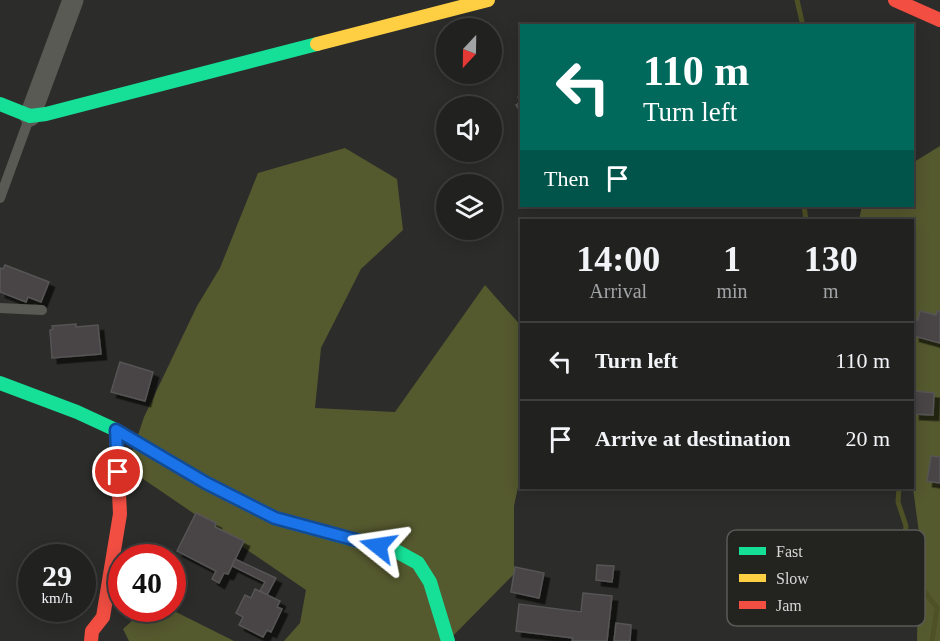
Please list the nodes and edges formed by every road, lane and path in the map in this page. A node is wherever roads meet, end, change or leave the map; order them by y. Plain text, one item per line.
1 (73, 0) edge
2 (488, 0) edge
3 (895, 0) edge
4 (443, 6) edge
5 (940, 20) edge
6 (0, 104) edge
7 (30, 116) junction
8 (0, 198) edge
9 (0, 308) edge
10 (42, 309) dead end
11 (0, 383) edge
12 (116, 430) junction
13 (91, 641) edge
14 (448, 641) edge

1 - 7 street
2 - 4 street
3 - 5 street
4 - 7 street
6 - 7 street
7 - 8 lane
9 - 10 lane
11 - 12 street
12 - 13 street
12 - 14 street

